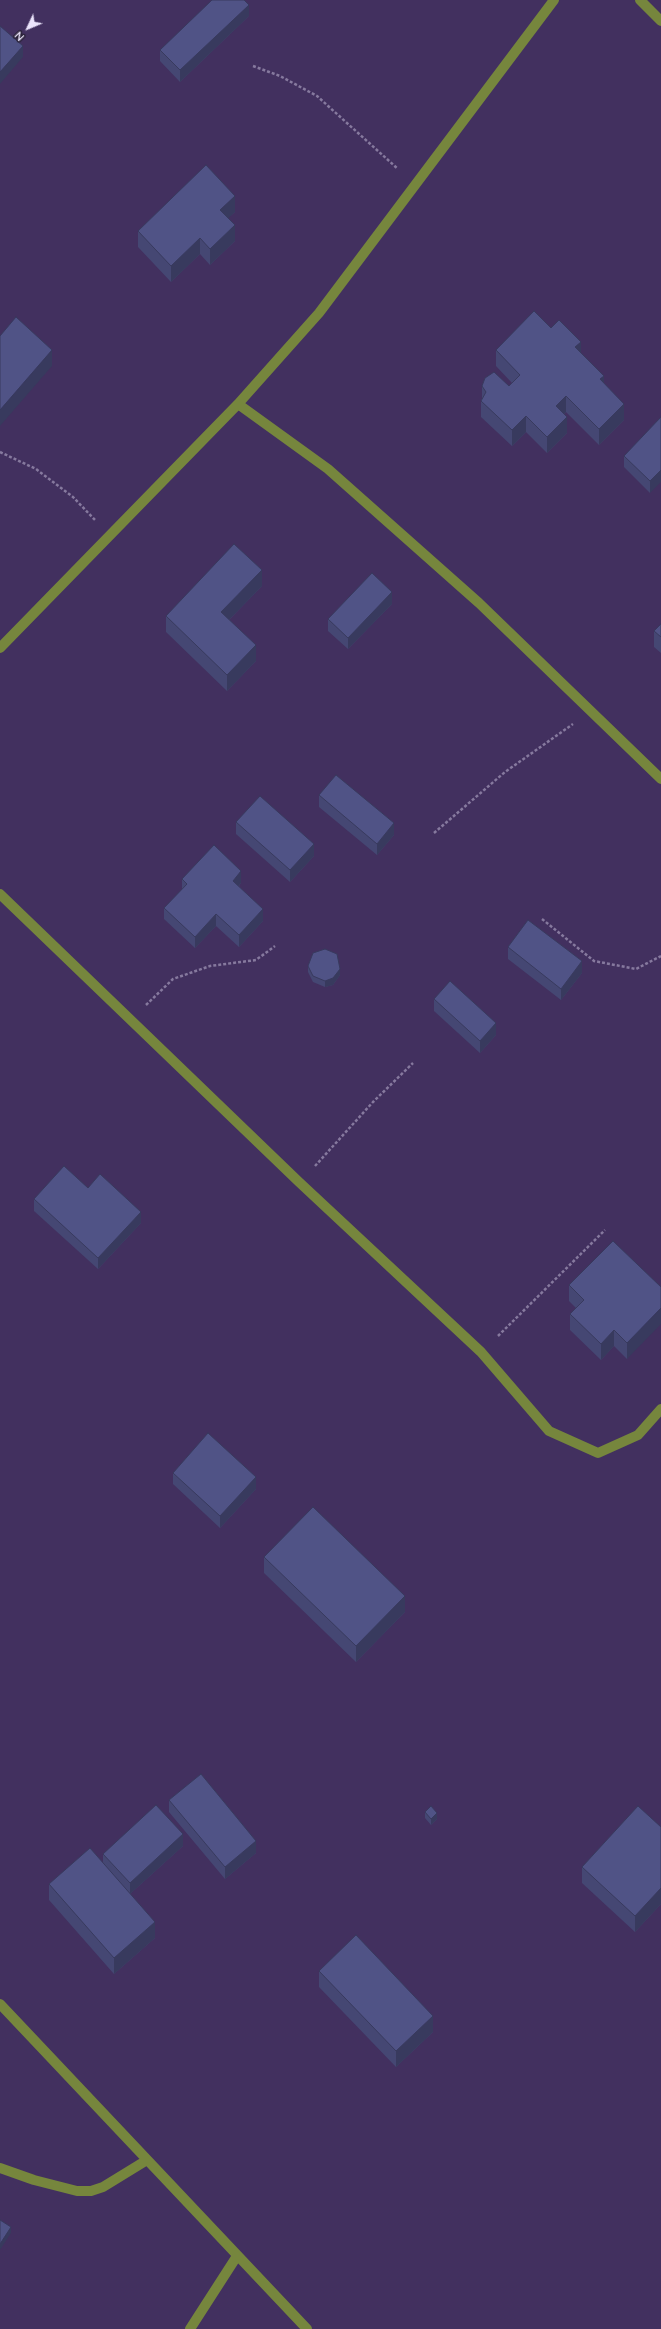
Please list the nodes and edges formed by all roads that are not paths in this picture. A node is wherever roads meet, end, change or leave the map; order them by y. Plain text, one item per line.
1 (554, 0) edge
2 (640, 0) edge
3 (661, 21) edge
4 (238, 404) junction
5 (0, 648) edge
6 (661, 779) edge
7 (0, 894) edge
8 (661, 1409) edge
9 (0, 2004) edge
10 (147, 2160) junction
11 (0, 2168) edge
12 (237, 2256) junction
13 (190, 2329) edge
14 (307, 2329) edge

1 - 4 street
2 - 3 street
4 - 5 street
4 - 6 street
7 - 8 street
9 - 10 street
10 - 11 street
10 - 12 street
12 - 13 street
12 - 14 street

